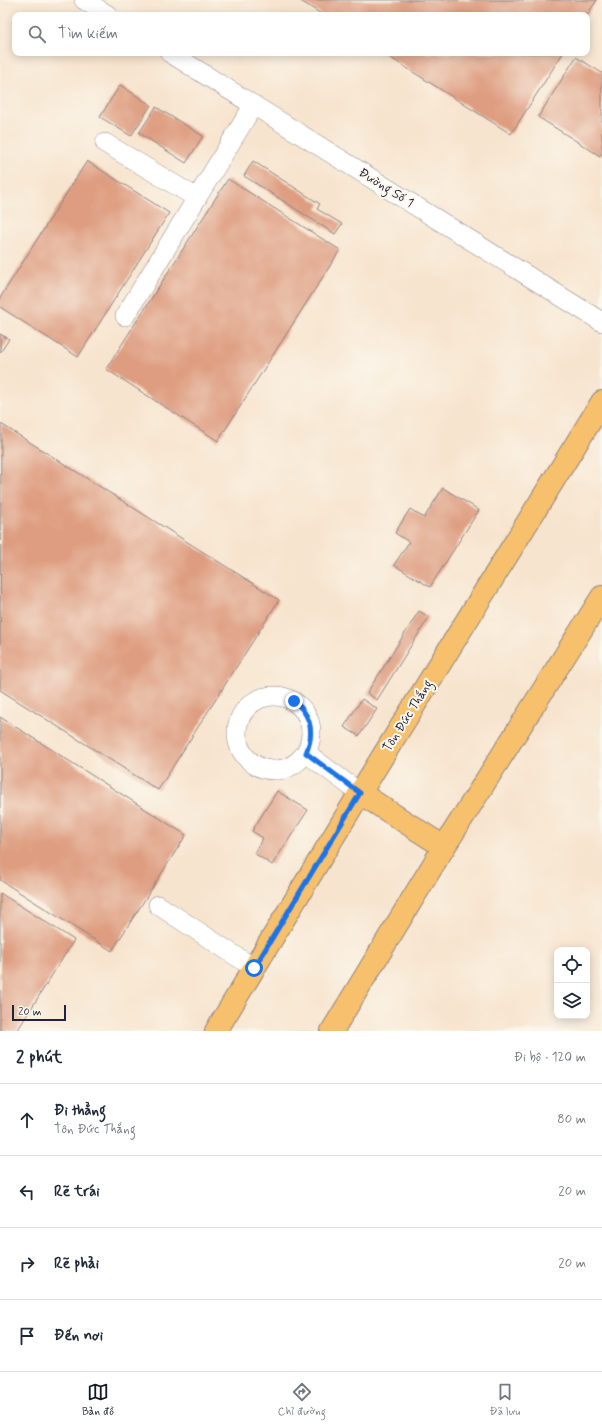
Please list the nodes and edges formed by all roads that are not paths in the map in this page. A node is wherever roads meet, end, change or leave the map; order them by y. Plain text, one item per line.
1 (84, 0) edge
2 (103, 12) edge
3 (175, 56) edge
4 (253, 106) junction
5 (105, 143) dead end
6 (197, 198) junction
7 (125, 316) dead end
8 (602, 322) edge
9 (602, 402) edge
10 (602, 597) edge
11 (306, 753) dead end
12 (360, 793) junction
13 (444, 847) junction
14 (158, 905) dead end
15 (254, 968) junction
16 (216, 1031) edge
17 (332, 1031) edge

1 - 2 street
3 - 4 street, Đường Số 1
4 - 6 street
4 - 8 street, Đường Số 1
5 - 6 street
6 - 7 street
9 - 12 main road, Tôn Đức Thắng
10 - 13 main road
11 - 12 street
12 - 13 main road
12 - 15 main road, Tôn Đức Thắng
13 - 17 main road
14 - 15 street
15 - 16 main road, Tôn Đức Thắng

